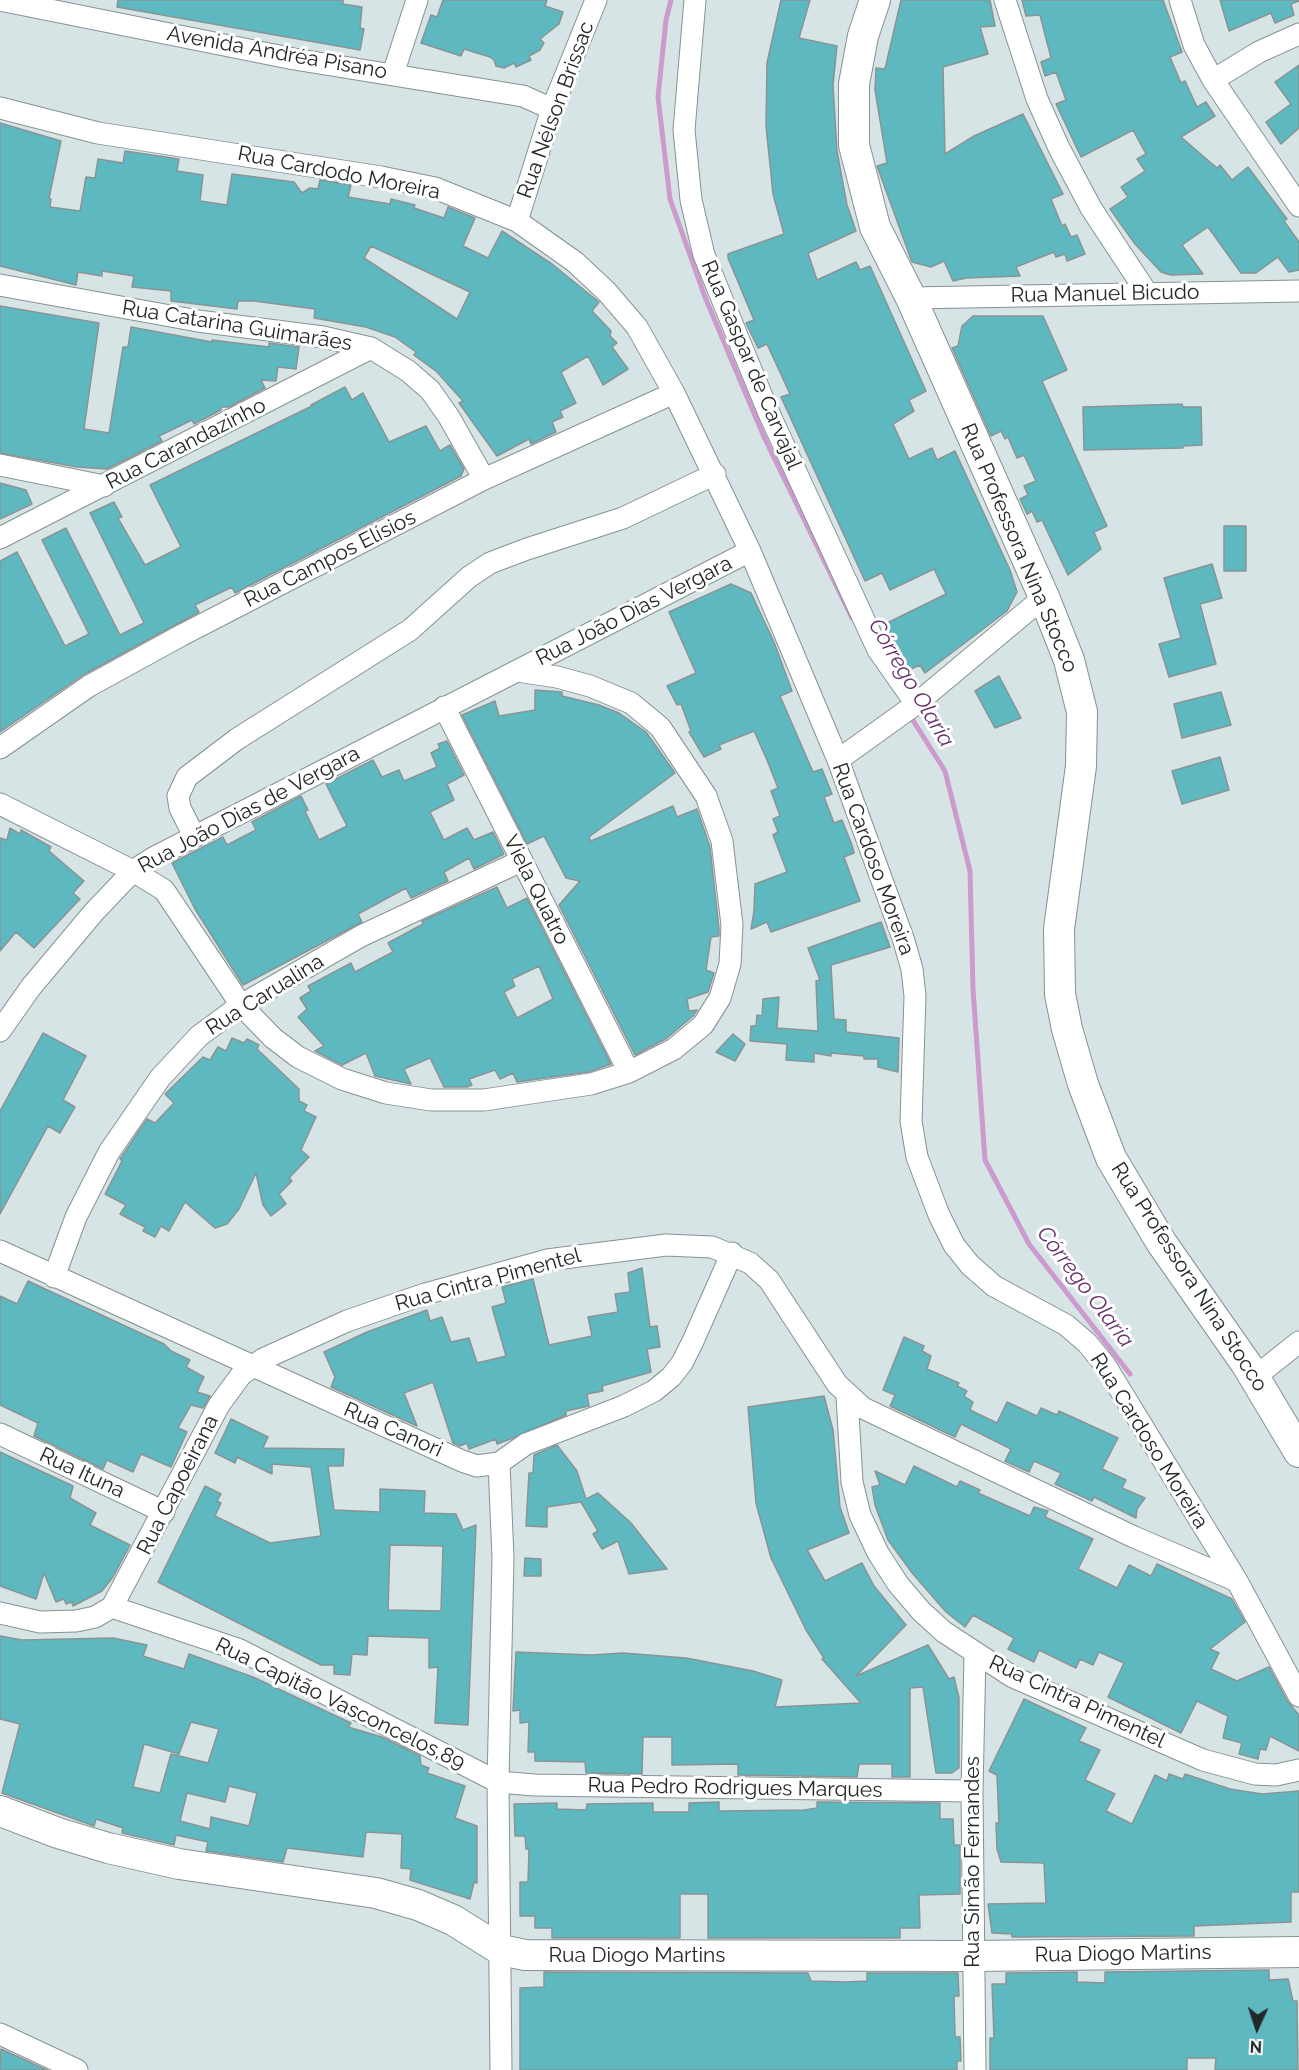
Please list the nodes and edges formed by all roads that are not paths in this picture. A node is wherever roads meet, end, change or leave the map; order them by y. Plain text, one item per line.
1 (0, 0) edge
2 (417, 0) edge
3 (596, 0) edge
4 (695, 0) edge
5 (875, 0) edge
6 (1005, 0) edge
7 (1180, 0) edge
8 (1299, 34) edge
9 (393, 74) junction
10 (1214, 80) junction
11 (0, 108) edge
12 (552, 108) junction
13 (1299, 206) edge
14 (517, 221) junction
15 (0, 285) edge
16 (1299, 291) edge
17 (1147, 293) junction
18 (911, 298) junction
19 (371, 348) junction
20 (674, 393) junction
21 (0, 465) edge
22 (715, 474) junction
23 (484, 479) junction
24 (104, 486) junction
25 (0, 538) edge
26 (750, 551) junction
27 (1044, 597) junction
28 (518, 671) junction
29 (913, 706) junction
30 (444, 707) junction
31 (0, 748) edge
32 (838, 760) junction
33 (0, 804) edge
34 (194, 836) junction
35 (521, 861) junction
36 (133, 871) junction
37 (241, 1005) junction
38 (0, 1031) edge
39 (629, 1072) junction
40 (0, 1251) edge
41 (732, 1253) junction
42 (54, 1276) junction
43 (1299, 1342) edge
44 (250, 1367) junction
45 (1255, 1377) junction
46 (847, 1396) junction
47 (0, 1434) edge
48 (1299, 1452) edge
49 (500, 1463) junction
50 (164, 1512) junction
51 (1237, 1581) junction
52 (112, 1607) junction
53 (0, 1613) edge
54 (975, 1654) junction
55 (1299, 1696) edge
56 (1299, 1770) edge
57 (498, 1782) junction
58 (972, 1791) junction
59 (0, 1810) edge
60 (501, 1950) junction
61 (1299, 1952) edge
62 (974, 1956) junction
63 (0, 2034) edge
64 (77, 2070) edge
65 (501, 2070) edge
66 (975, 2070) edge

1 - 9 street, Avenida Andréa Pisano
2 - 9 street
3 - 12 street, Rua Nélson Brissac
4 - 29 street, Rua Gaspar de Carvajal
5 - 18 street, Rua Professora Nina Stocco
6 - 17 street
7 - 10 street
8 - 10 street
9 - 12 street, Avenida Andréa Pisano
10 - 13 street
11 - 14 street, Rua Cardodo Moreira
12 - 14 street, Rua Nélson Brissac
14 - 20 street, Rua Cardodo Moreira
15 - 19 street, Rua Catarina Guimarães
16 - 17 street, Rua Manuel Bicudo
17 - 18 street, Rua Manuel Bicudo
18 - 27 street, Rua Professora Nina Stocco
19 - 23 street, Rua Catarina Guimarães
19 - 24 street, Rua Carandazinho
20 - 22 street, Rua Cardodo Moreira
20 - 23 street, Rua Campos Elísios
21 - 24 street
22 - 26 street, Rua Cardodo Moreira
22 - 34 street
23 - 31 street, Rua Campos Elísios
24 - 25 street, Rua Carandazinho
26 - 28 street, Rua João Dias Vergara
26 - 32 street, Rua Cardoso Moreira
27 - 29 street
27 - 45 street, Rua Professora Nina Stocco
28 - 30 street, Rua João Dias de Vergara
28 - 39 street
29 - 32 street
30 - 34 street, Rua João Dias de Vergara
30 - 35 street, Viela Quatro
32 - 51 street, Rua Cardoso Moreira
33 - 36 street
34 - 36 street, Rua João Dias de Vergara
35 - 37 street, Rua Carualina
35 - 39 street, Viela Quatro
36 - 37 street
36 - 38 street, Rua João Dias de Vergara
37 - 39 street
37 - 42 street, Rua Carualina
40 - 42 street, Rua Canori
41 - 44 street, Rua Cintra Pimentel
41 - 46 street, Rua Cintra Pimentel
41 - 49 street
42 - 44 street, Rua Canori
43 - 45 street
44 - 49 street, Rua Canori
44 - 50 street, Rua Capoeirana
45 - 48 street, Rua Professora Nina Stocco
46 - 51 street, Rua Cintra Pimentel
46 - 54 street, Rua Cintra Pimentel
47 - 50 street, Rua Ituna
49 - 57 street
50 - 52 street, Rua Capoeirana
51 - 55 street, Rua Cardoso Moreira
52 - 53 street
52 - 57 street, Rua Capitão Vasconcelos,89
54 - 56 street, Rua Cintra Pimentel
54 - 58 street, Rua Simão Fernandes
57 - 58 street, Rua Pedro Rodrigues Marques
57 - 60 street
58 - 62 street, Rua Simão Fernandes
59 - 60 street, Rua Diogo Martins
60 - 62 street, Rua Diogo Martins
60 - 65 street
61 - 62 street, Rua Diogo Martins
62 - 66 street, Rua Simão Fernandes
63 - 64 street

